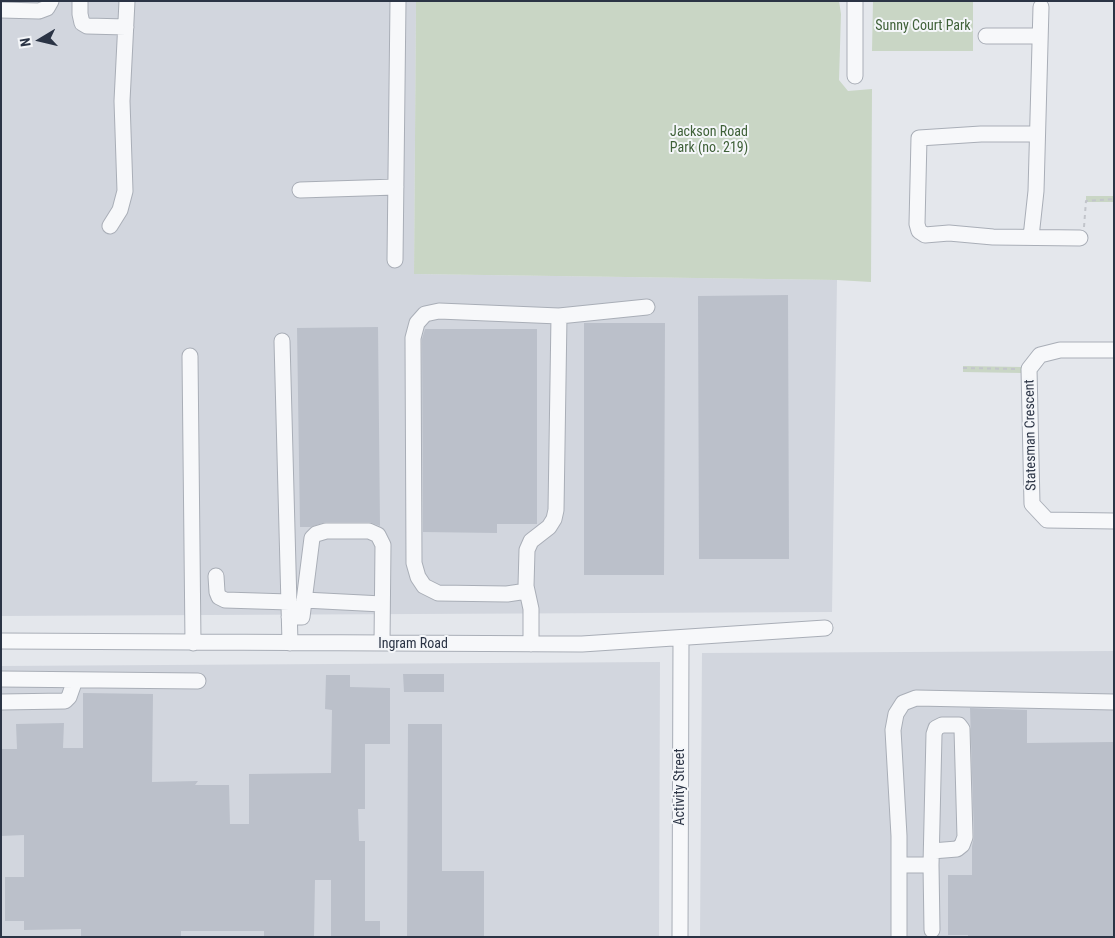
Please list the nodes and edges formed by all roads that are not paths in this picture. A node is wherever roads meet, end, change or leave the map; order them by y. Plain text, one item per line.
1 (51, 1) edge
2 (80, 1) edge
3 (127, 1) edge
4 (398, 1) edge
5 (855, 1) edge
6 (1041, 7) dead end
7 (1, 10) edge
8 (126, 27) junction
9 (986, 36) dead end
10 (1040, 36) junction
11 (855, 76) dead end
12 (1037, 134) junction
13 (396, 187) junction
14 (300, 190) dead end
15 (110, 226) dead end
16 (1031, 237) junction
17 (1080, 238) road end
18 (396, 260) dead end
19 (648, 307) dead end
20 (559, 316) junction
21 (282, 341) dead end
22 (1114, 350) edge
23 (190, 356) dead end
24 (1114, 521) edge
25 (216, 576) dead end
26 (527, 591) junction
27 (382, 604) junction
28 (296, 609) junction
29 (825, 628) dead end
30 (681, 638) junction
31 (1, 641) edge
32 (193, 643) junction
33 (296, 643) junction
34 (382, 644) junction
35 (531, 644) junction
36 (1, 679) edge
37 (75, 680) junction
38 (198, 681) dead end
39 (1, 702) edge
40 (1114, 702) edge
41 (932, 858) junction
42 (899, 865) junction
43 (932, 930) dead end
44 (680, 937) edge
45 (899, 937) edge

1 - 7 street
2 - 8 street
3 - 8 street
4 - 13 street
5 - 11 street
6 - 10 street
8 - 15 street
9 - 10 street
10 - 12 street
12 - 16 street
12 - 16 street
13 - 14 street
13 - 18 street
16 - 17 street
19 - 20 street
20 - 26 street
20 - 26 street
21 - 28 street
22 - 24 street, Statesman Crescent
23 - 32 street
25 - 28 street
26 - 35 street
27 - 28 street
27 - 28 street
27 - 34 street
28 - 33 street
29 - 30 street, Ingram Road
30 - 35 street, Ingram Road
30 - 44 street, Activity Street
31 - 32 street, Ingram Road
32 - 33 street, Ingram Road
33 - 34 street, Ingram Road
34 - 35 street, Ingram Road
36 - 37 street
37 - 38 street
37 - 39 street
40 - 42 street
41 - 41 street
41 - 42 street
41 - 43 street
42 - 45 street

